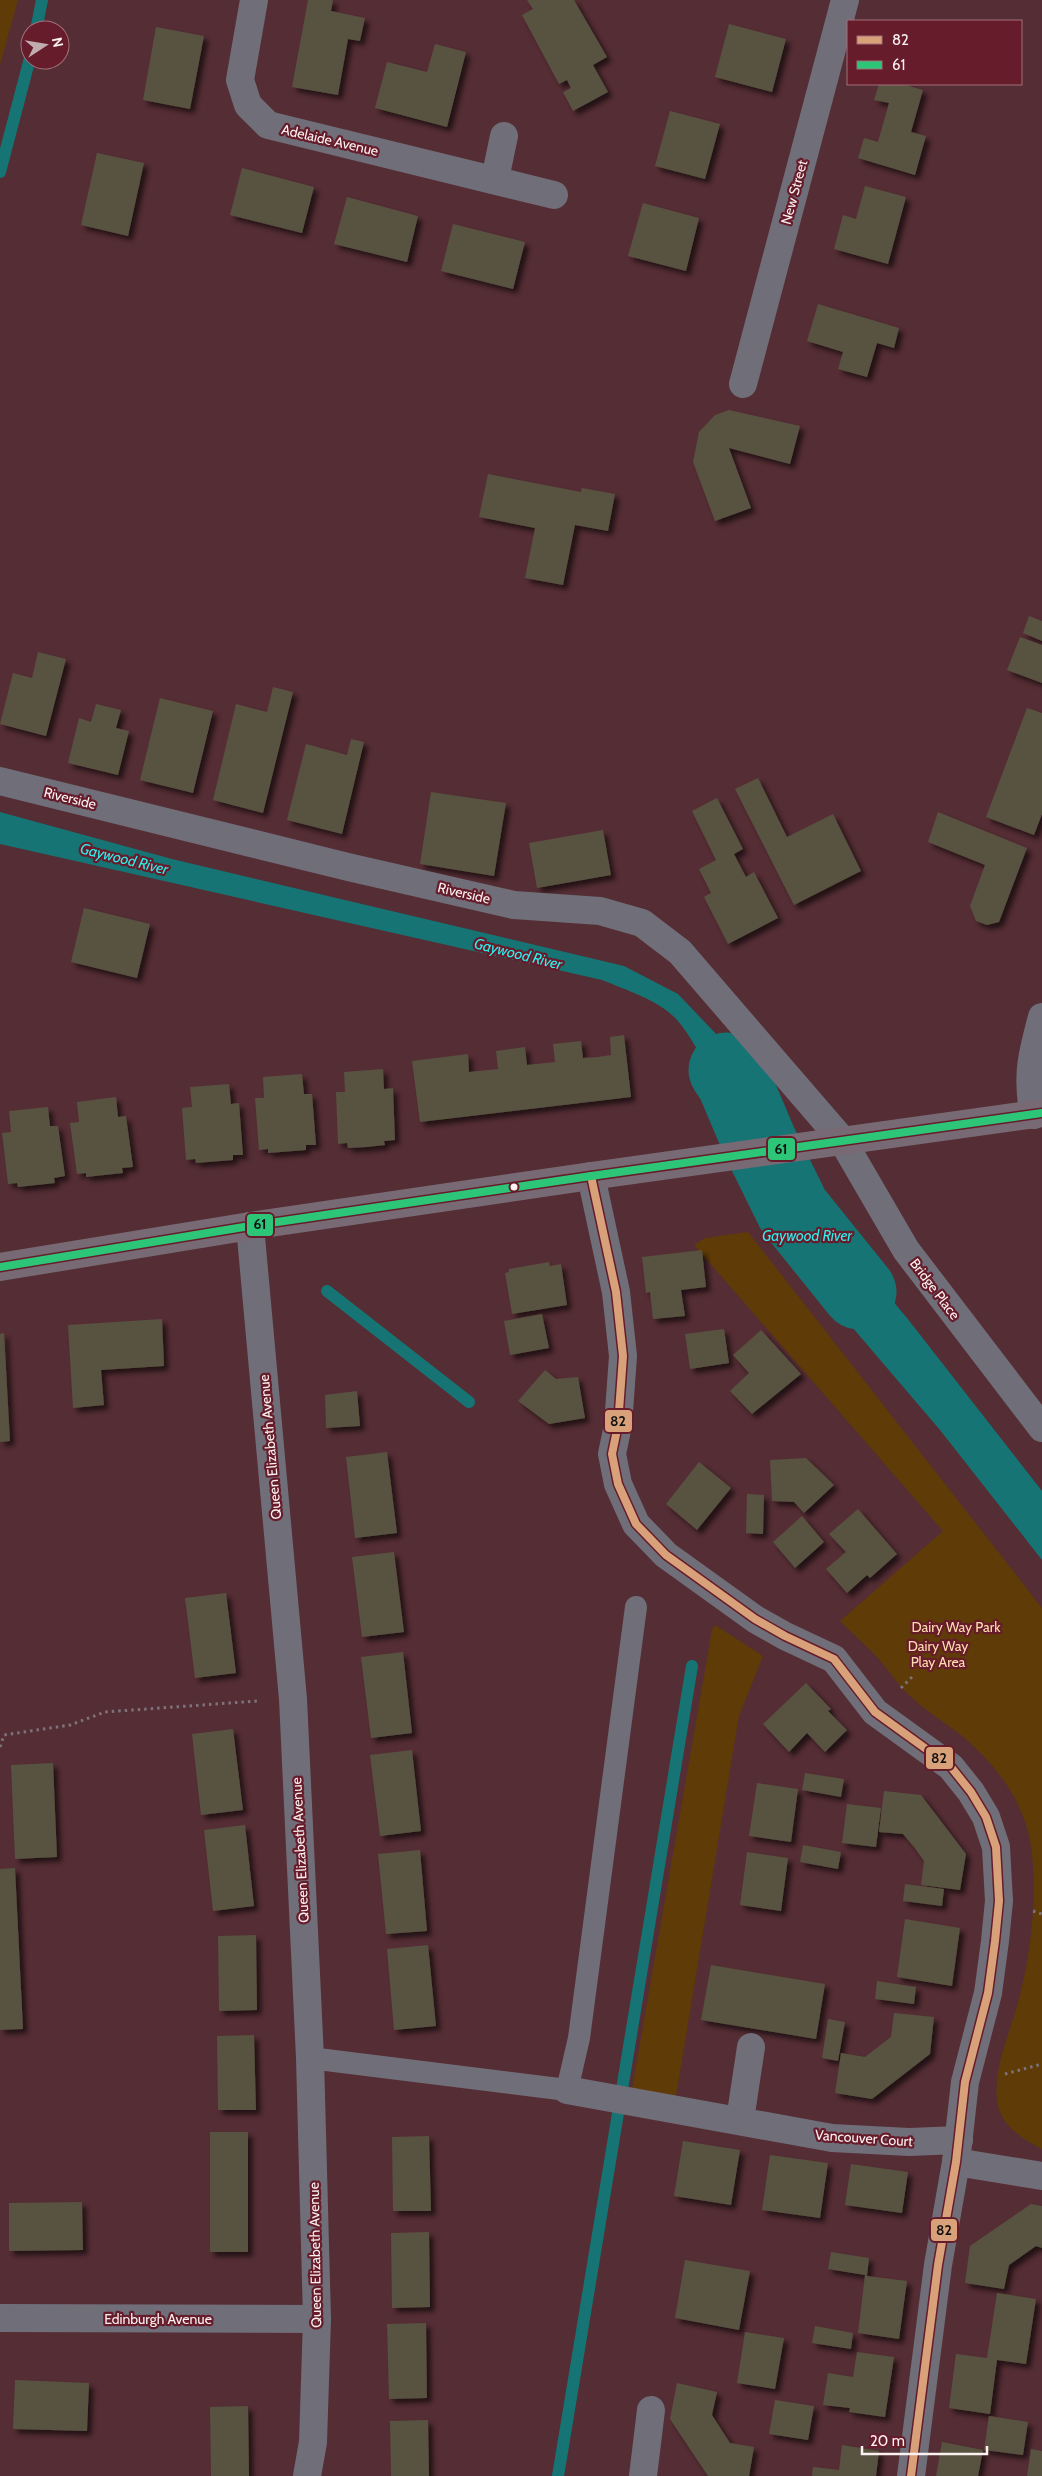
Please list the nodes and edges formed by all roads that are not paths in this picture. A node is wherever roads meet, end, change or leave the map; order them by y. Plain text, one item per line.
1 (254, 0) edge
2 (845, 0) edge
3 (504, 136) dead end
4 (495, 179) junction
5 (554, 195) dead end
6 (743, 384) dead end
7 (0, 781) edge
8 (1042, 1017) edge
9 (1038, 1114) edge
10 (830, 1142) junction
11 (591, 1176) junction
12 (250, 1226) junction
13 (0, 1267) edge
14 (1042, 1428) edge
15 (636, 1607) dead end
16 (751, 2048) dead end
17 (310, 2058) junction
18 (567, 2090) junction
19 (740, 2120) junction
20 (958, 2151) junction
21 (1042, 2176) edge
22 (0, 2318) edge
23 (317, 2319) junction
24 (651, 2410) dead end
25 (307, 2476) edge
26 (642, 2476) edge
27 (911, 2476) edge

1 - 4 street, Adelaide Avenue
2 - 6 street, New Street
3 - 4 street
4 - 5 street, Adelaide Avenue
7 - 10 street, Riverside
8 - 9 street
9 - 10 main road
10 - 11 main road
10 - 14 street, Bridge Place
11 - 12 main road
11 - 20 street
12 - 13 main road
12 - 17 street, Queen Elizabeth Avenue
15 - 18 lane
16 - 19 street
17 - 18 lane
17 - 23 street, Queen Elizabeth Avenue
18 - 19 street, Vancouver Court
19 - 20 street, Vancouver Court
20 - 21 street, Vancouver Court
20 - 27 street
22 - 23 street, Edinburgh Avenue
23 - 25 street, Queen Elizabeth Avenue
24 - 26 street

